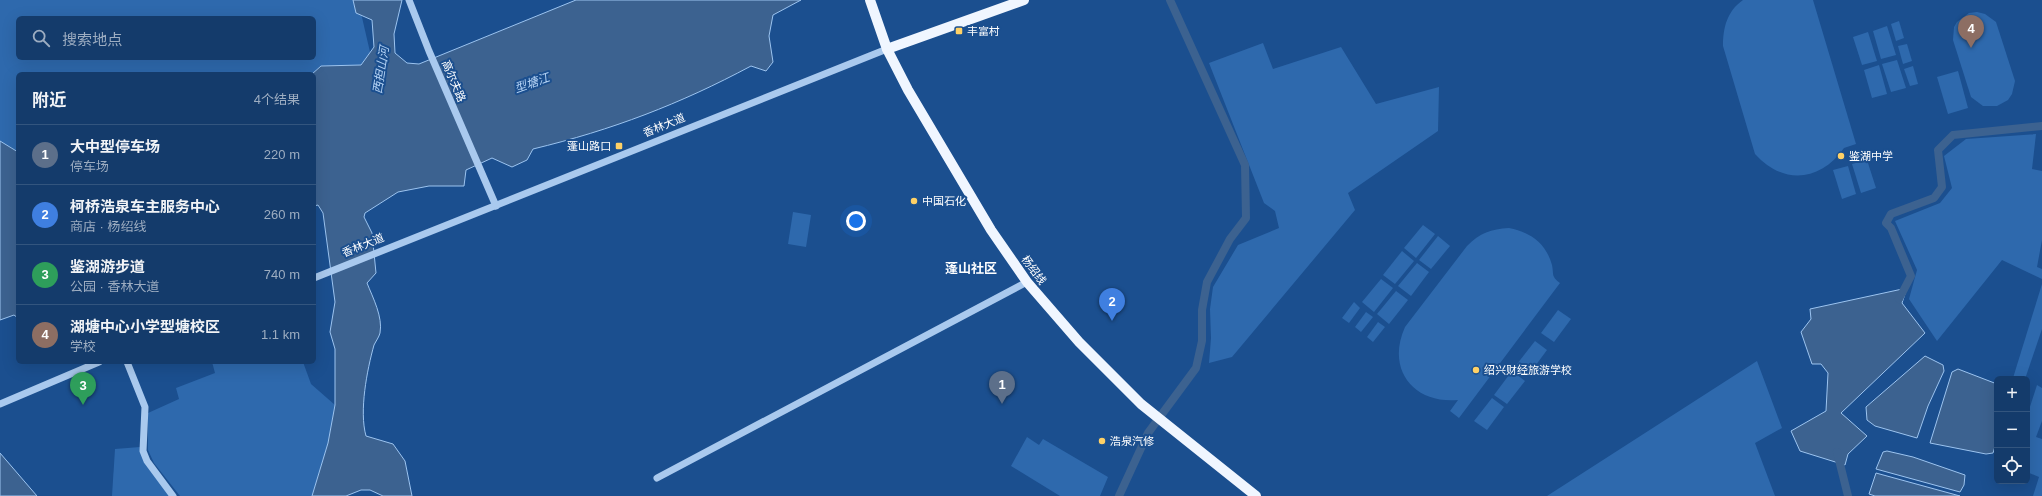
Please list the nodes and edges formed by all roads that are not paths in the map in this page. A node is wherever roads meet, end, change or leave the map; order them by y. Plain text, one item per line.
1 (409, 0) edge
2 (870, 0) edge
3 (1024, 0) edge
4 (887, 49) junction
5 (496, 206) junction
6 (316, 277) edge
7 (1027, 282) junction
8 (94, 364) edge
9 (128, 364) edge
10 (0, 404) edge
11 (657, 478) dead end
12 (173, 496) edge
13 (1256, 496) edge

1 - 5 street, 高尔夫路
2 - 4 main road, 杨绍线
3 - 4 main road, 香林大道
4 - 5 street, 香林大道
4 - 7 main road, 杨绍线
5 - 6 street, 香林大道
7 - 11 street
7 - 13 main road, 杨绍线
8 - 10 street
9 - 12 street

